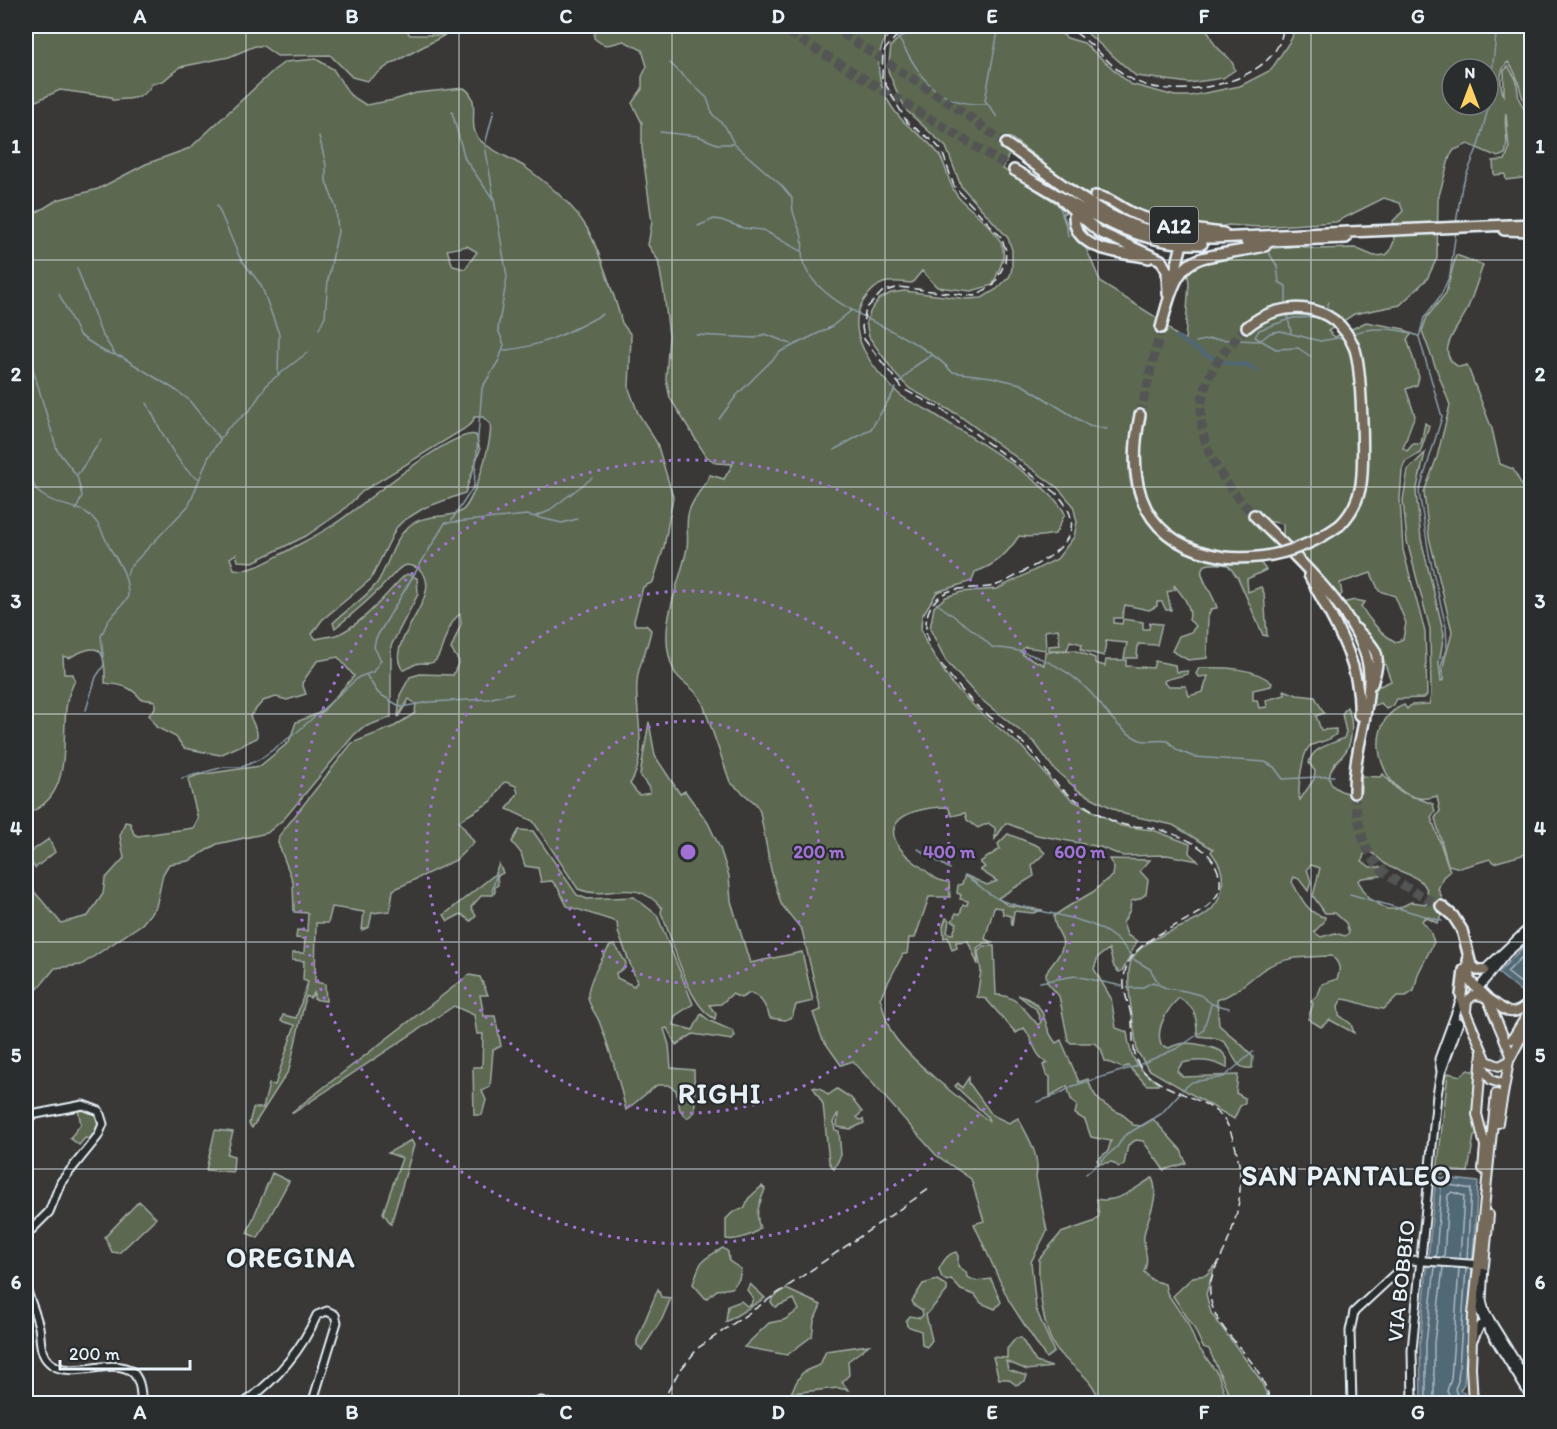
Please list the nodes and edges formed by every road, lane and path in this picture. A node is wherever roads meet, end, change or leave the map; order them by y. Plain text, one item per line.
1 (1006, 144) tunnel mouth
2 (1014, 170) tunnel mouth
3 (1043, 171) junction
4 (1055, 193) junction
5 (1095, 196) dead end
6 (1074, 215) dead end
7 (1532, 224) edge
8 (1521, 227) junction
9 (1170, 229) dead end
10 (1532, 231) edge
11 (1376, 233) junction
12 (1259, 236) junction
13 (1288, 241) junction
14 (1181, 248) dead end
15 (1169, 291) junction
16 (1247, 327) tunnel mouth
17 (1161, 328) tunnel mouth
18 (1140, 415) tunnel mouth
19 (1254, 515) tunnel mouth
20 (1304, 566) junction
21 (1356, 756) junction
22 (1354, 793) tunnel mouth
23 (1441, 906) tunnel mouth
24 (1532, 925) edge
25 (1532, 931) edge
26 (1467, 947) junction
27 (1484, 970) joint
28 (1480, 985) dead end
29 (1461, 995) junction
30 (1487, 998) junction
31 (1532, 999) edge
32 (1532, 1007) edge
33 (1467, 1015) junction
34 (1532, 1017) edge
35 (1459, 1022) dead end
36 (1512, 1039) tunnel mouth
37 (1482, 1052) junction
38 (1510, 1059) junction
39 (1482, 1064) junction
40 (1441, 1073) junction
41 (1503, 1084) junction
42 (1496, 1094) tunnel mouth
43 (26, 1116) edge
44 (1486, 1190) junction
45 (26, 1235) edge
46 (1425, 1261) junction
47 (1480, 1265) junction
48 (26, 1288) edge
49 (1475, 1298) junction
50 (1487, 1321) junction
51 (1472, 1343) junction
52 (1532, 1388) edge
53 (1532, 1399) edge
54 (141, 1404) edge
55 (243, 1404) edge
56 (312, 1404) edge
57 (533, 1404) edge
58 (549, 1404) edge
59 (1352, 1404) edge
60 (1413, 1404) edge
61 (1473, 1404) edge

1 - 3 highway
2 - 4 highway
3 - 9 highway
3 - 12 highway
4 - 13 highway
4 - 15 highway
5 - 12 highway, A12
6 - 15 highway
7 - 8 highway
8 - 10 highway
8 - 11 highway
11 - 12 highway
11 - 13 highway
13 - 15 highway
14 - 15 highway
15 - 17 highway
16 - 18 highway, bridge
19 - 20 highway
20 - 21 highway
20 - 21 highway
21 - 22 highway
23 - 26 highway
24 - 27 main road
25 - 28 main road
26 - 27 highway
26 - 29 highway
26 - 30 highway
29 - 33 main road
29 - 40 main road
30 - 31 main road
30 - 33 main road
30 - 38 main road
32 - 36 main road
33 - 37 main road
34 - 38 main road
35 - 40 main road, VIA BOBBIO
37 - 38 main road
37 - 39 main road
38 - 41 main road
39 - 41 main road
39 - 44 main road
40 - 46 main road, VIA BOBBIO
41 - 47 main road
42 - 44 main road
43 - 45 main road
44 - 47 main road
46 - 47 main road
46 - 59 main road
46 - 60 main road, VIA BOBBIO
47 - 49 main road
47 - 50 main road
48 - 54 main road
49 - 50 main road
49 - 51 main road
50 - 51 main road
50 - 52 main road
50 - 53 main road
51 - 61 main road
55 - 56 main road
57 - 58 main road

